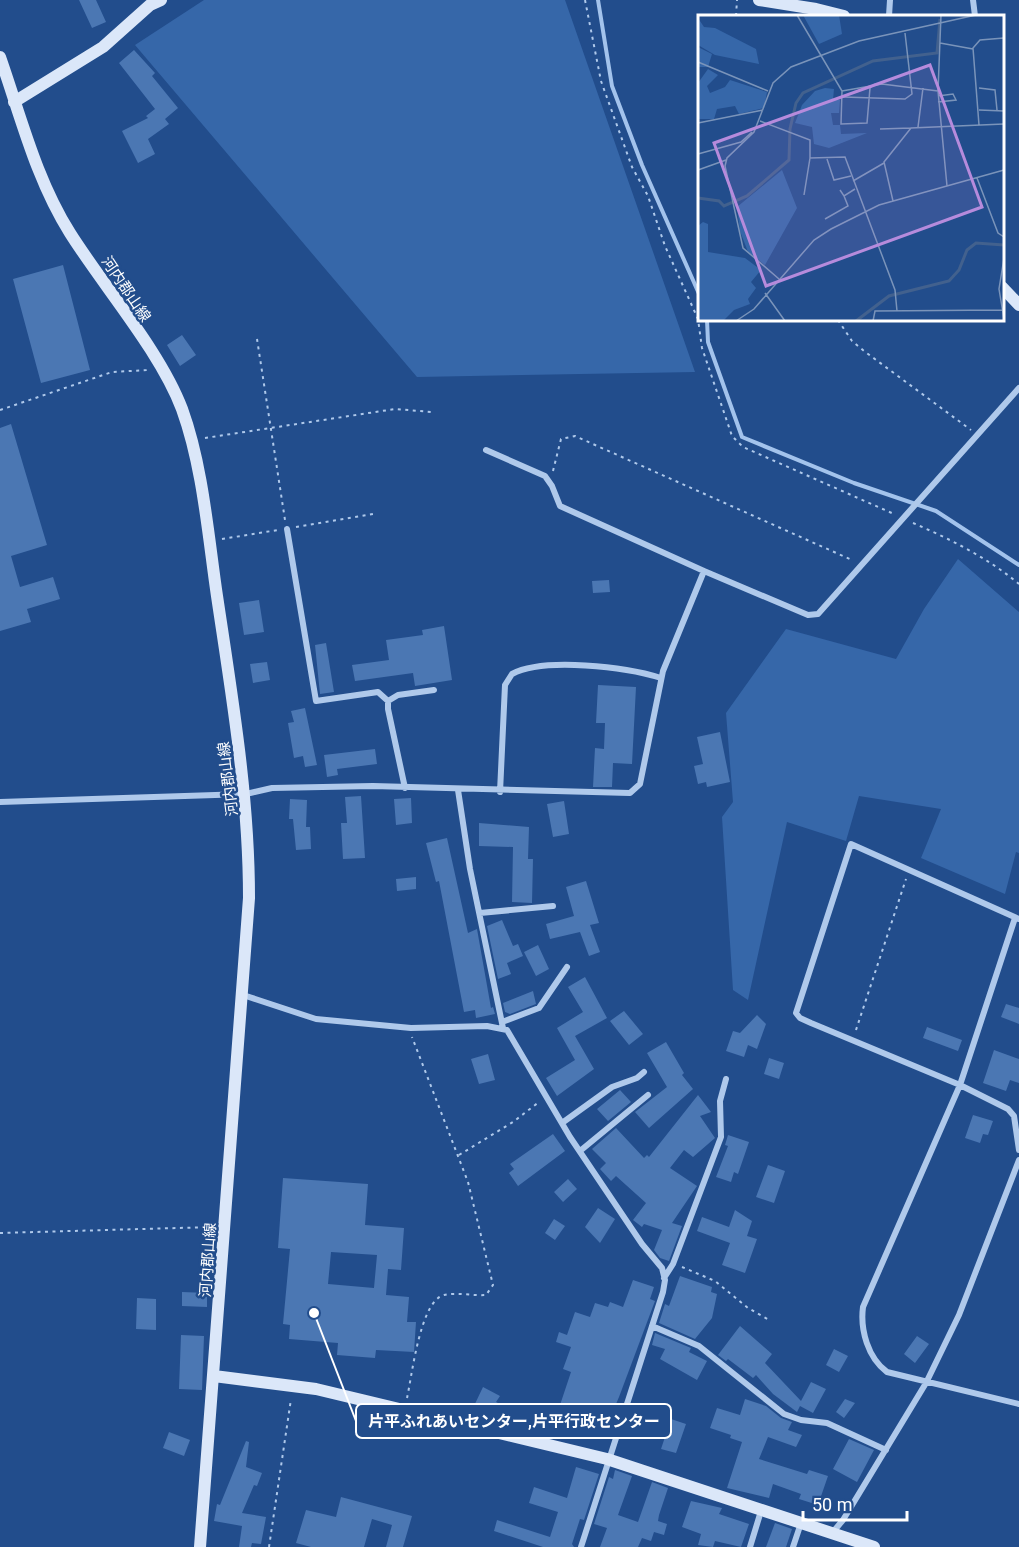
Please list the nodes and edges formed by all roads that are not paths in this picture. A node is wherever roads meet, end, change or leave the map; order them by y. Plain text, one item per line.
1 (161, 0) edge
2 (759, 0) edge
3 (890, 0) edge
4 (973, 0) edge
5 (840, 15) edge
6 (889, 15) edge
7 (975, 15) edge
8 (0, 57) edge
9 (14, 102) junction
10 (1004, 289) edge
11 (1019, 305) edge
12 (1019, 388) edge
13 (486, 450) dead end
14 (287, 528) road end
15 (704, 571) junction
16 (661, 678) junction
17 (434, 690) dead end
18 (388, 701) junction
19 (405, 788) junction
20 (458, 790) junction
21 (500, 792) junction
22 (246, 794) junction
23 (0, 802) edge
24 (553, 906) dead end
25 (480, 913) junction
26 (1017, 919) edge
27 (567, 967) dead end
28 (243, 995) junction
29 (503, 1025) junction
30 (644, 1072) dead end
31 (726, 1079) dead end
32 (960, 1085) junction
33 (648, 1095) dead end
34 (562, 1123) junction
35 (1019, 1150) edge
36 (580, 1151) junction
37 (1019, 1160) edge
38 (664, 1278) junction
39 (652, 1326) junction
40 (214, 1376) junction
41 (926, 1383) junction
42 (1019, 1404) edge
43 (886, 1450) junction
44 (607, 1459) junction
45 (762, 1510) junction
46 (801, 1522) junction
47 (833, 1532) junction
48 (200, 1547) edge
49 (581, 1547) edge
50 (750, 1547) edge
51 (793, 1547) edge
52 (874, 1547) edge

1 - 9 main road
2 - 5 main road
3 - 6 street
4 - 7 street
8 - 9 main road, 河内郡山線
9 - 22 main road, 河内郡山線
10 - 11 main road
12 - 15 street
13 - 15 street
14 - 18 street
15 - 16 street
16 - 21 street
16 - 21 street
17 - 18 street
18 - 19 street
19 - 20 street
19 - 22 street
20 - 21 street
20 - 25 street
22 - 23 street
22 - 28 main road, 河内郡山線
24 - 25 street
25 - 29 street
26 - 32 street
26 - 32 street
27 - 29 street
28 - 29 street
28 - 40 main road, 河内郡山線
29 - 34 street
30 - 34 street
31 - 38 street
32 - 35 street
32 - 41 street
33 - 36 street
34 - 36 street
36 - 38 street
37 - 41 street
38 - 39 street
39 - 43 street
39 - 44 street
40 - 44 main road
40 - 48 main road, 河内郡山線
41 - 42 street
41 - 43 street
43 - 47 street
44 - 45 main road
44 - 49 street
45 - 46 main road
45 - 50 street
46 - 47 main road
46 - 51 street
47 - 52 main road

